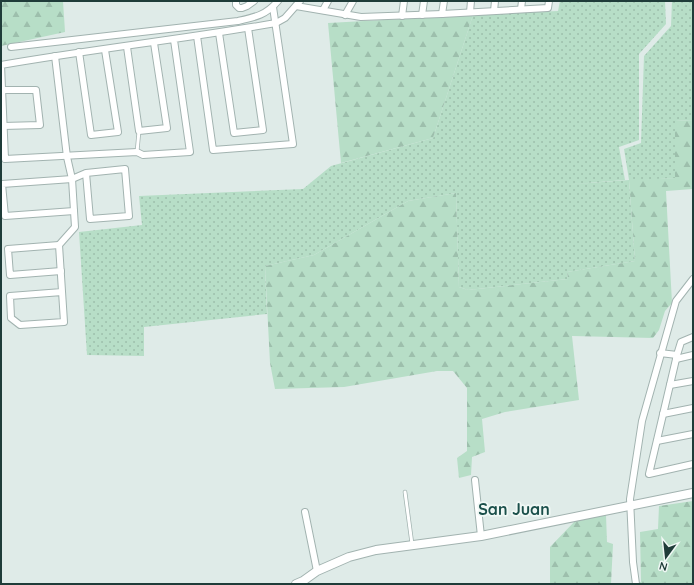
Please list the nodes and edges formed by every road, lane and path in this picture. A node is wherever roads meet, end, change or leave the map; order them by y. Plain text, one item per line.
1 (236, 1) edge
2 (254, 1) edge
3 (278, 1) edge
4 (328, 1) edge
5 (354, 1) edge
6 (404, 1) edge
7 (424, 1) edge
8 (444, 1) edge
9 (472, 1) edge
10 (495, 1) edge
11 (522, 1) edge
12 (549, 1) edge
13 (298, 3) edge
14 (273, 7) junction
15 (521, 9) junction
16 (323, 10) junction
17 (494, 11) junction
18 (470, 12) junction
19 (442, 14) junction
20 (346, 15) junction
21 (422, 15) junction
22 (402, 16) junction
23 (276, 23) junction
24 (248, 28) junction
25 (219, 33) junction
26 (197, 36) junction
27 (174, 40) junction
28 (154, 43) junction
29 (127, 46) junction
30 (11, 47) dead end
31 (105, 50) junction
32 (79, 52) junction
33 (55, 56) junction
34 (2, 90) junction
35 (3, 126) junction
36 (139, 131) junction
37 (137, 152) junction
38 (67, 157) junction
39 (86, 173) junction
40 (72, 179) junction
41 (74, 211) junction
42 (59, 245) junction
43 (61, 271) junction
44 (693, 279) edge
45 (62, 292) junction
46 (693, 337) edge
47 (660, 353) junction
48 (693, 355) edge
49 (677, 357) junction
50 (693, 381) edge
51 (670, 386) junction
52 (693, 408) edge
53 (663, 414) junction
54 (693, 434) edge
55 (657, 441) junction
56 (693, 464) edge
57 (475, 480) dead end
58 (405, 492) dead end
59 (693, 493) edge
60 (630, 506) junction
61 (305, 512) dead end
62 (481, 536) junction
63 (412, 544) junction
64 (317, 572) junction
65 (296, 584) edge
66 (636, 584) edge

1 - 2 street
3 - 14 street
4 - 16 street
5 - 20 street
6 - 22 street
7 - 21 street
8 - 19 street
9 - 18 street
10 - 17 street
11 - 15 street
12 - 15 street
13 - 16 street
13 - 23 street
14 - 23 street
14 - 30 street
15 - 17 street
16 - 20 street
17 - 18 street
18 - 19 street
19 - 21 street
20 - 22 street
21 - 22 street
23 - 24 street
23 - 26 street
24 - 25 street
24 - 25 street
25 - 26 street
26 - 27 street
27 - 28 street
27 - 37 street
28 - 29 street
28 - 36 street
29 - 31 street
29 - 36 street
31 - 32 street
31 - 32 street
32 - 33 street
33 - 34 street
33 - 38 street
34 - 35 street
34 - 35 street
35 - 38 street
36 - 37 lane
37 - 38 street
38 - 40 street
39 - 39 street
39 - 40 street
40 - 41 street
40 - 41 street
41 - 42 street
42 - 43 street
42 - 43 street
43 - 45 street
44 - 47 street
45 - 45 street
46 - 49 street
47 - 49 street
47 - 60 street
48 - 49 street
49 - 51 street
50 - 51 street
51 - 53 street
52 - 53 street
53 - 55 street
54 - 55 street
55 - 56 street
57 - 62 street
58 - 63 lane
59 - 60 street
60 - 62 street
60 - 66 street
61 - 64 street
62 - 63 street
63 - 64 street
64 - 65 street

